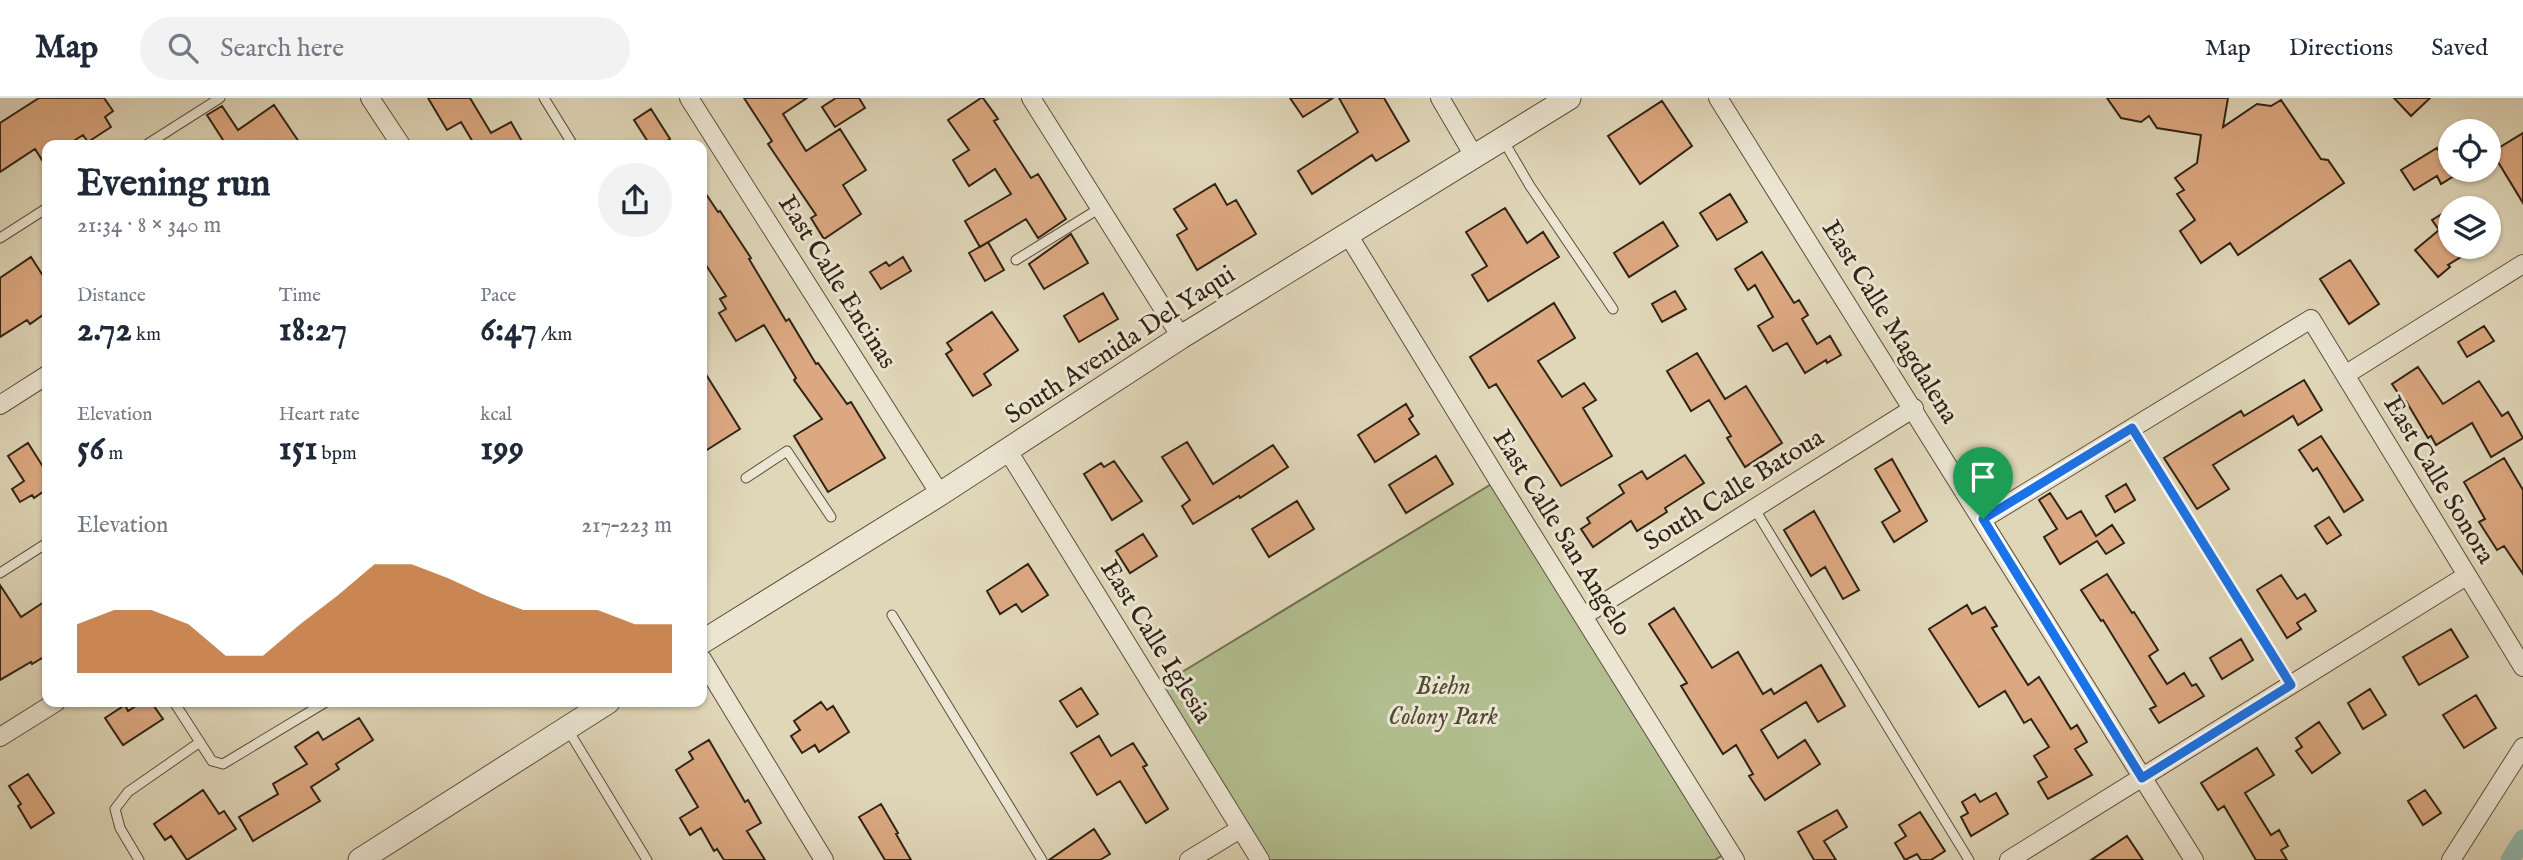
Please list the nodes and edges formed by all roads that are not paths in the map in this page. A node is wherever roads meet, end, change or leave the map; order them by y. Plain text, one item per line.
1 (220, 98) edge
2 (370, 98) edge
3 (544, 98) edge
4 (689, 98) edge
5 (1031, 98) edge
6 (1440, 98) edge
7 (1569, 98) edge
8 (1718, 98) edge
9 (1502, 139) junction
10 (154, 140) edge
11 (398, 140) edge
12 (570, 140) edge
13 (1474, 156) junction
14 (1100, 208) junction
15 (42, 211) edge
16 (1347, 233) junction
17 (0, 238) edge
18 (1016, 260) dead end
19 (2523, 264) edge
20 (1613, 309) dead end
21 (1181, 337) junction
22 (2345, 375) junction
23 (42, 378) edge
24 (0, 405) edge
25 (1914, 408) junction
26 (2132, 428) junction
27 (1008, 451) junction
28 (746, 478) dead end
29 (940, 494) junction
30 (1754, 508) junction
31 (831, 517) dead end
32 (1983, 519) junction
33 (42, 546) edge
34 (0, 573) edge
35 (2466, 576) junction
36 (892, 615) dead end
37 (1583, 616) junction
38 (707, 639) edge
39 (707, 667) edge
40 (2523, 667) edge
41 (2291, 685) junction
42 (48, 707) edge
43 (177, 707) edge
44 (318, 707) edge
45 (600, 707) edge
46 (567, 728) junction
47 (0, 737) edge
48 (200, 742) junction
49 (2523, 747) edge
50 (2142, 778) junction
51 (1240, 829) junction
52 (139, 860) edge
53 (360, 860) edge
54 (647, 860) edge
55 (824, 860) edge
56 (1042, 860) edge
57 (1189, 860) edge
58 (1260, 860) edge
59 (1735, 860) edge
60 (1969, 860) edge
61 (2009, 860) edge
62 (2194, 860) edge
63 (2451, 860) edge

1 - 10 lane
2 - 11 street
3 - 12 lane
4 - 29 street, East Calle Encinas
5 - 14 street
6 - 13 street
7 - 9 street, South Avenida Del Yaqui
8 - 25 street, East Calle Magdalena
9 - 13 street, South Avenida Del Yaqui
9 - 20 lane
13 - 16 street, South Avenida Del Yaqui
14 - 18 lane
14 - 21 street
15 - 17 lane
16 - 21 street, South Avenida Del Yaqui
16 - 37 street, East Calle San Angelo
19 - 22 street
21 - 27 street, South Avenida Del Yaqui
22 - 26 street, East Calle Sonora
22 - 35 street, East Calle Sonora
23 - 24 street
25 - 30 street, South Calle Batoua
25 - 32 street, East Calle Magdalena
26 - 32 street
26 - 41 lane
27 - 29 street, South Avenida Del Yaqui
27 - 51 street, East Calle Iglesia
28 - 31 lane
29 - 38 street, South Avenida Del Yaqui
30 - 37 street, South Calle Batoua
30 - 60 lane
32 - 50 street, East Calle Magdalena
33 - 34 lane
35 - 40 street, East Calle Sonora
35 - 41 street
36 - 56 lane
37 - 59 street, East Calle San Angelo
39 - 55 street
41 - 50 street
42 - 47 street
43 - 48 lane
44 - 48 lane
45 - 46 street
46 - 53 street
46 - 54 lane
48 - 52 lane
49 - 63 street
50 - 61 street
50 - 62 street, East Calle Magdalena
51 - 57 street
51 - 58 street, East Calle Iglesia

